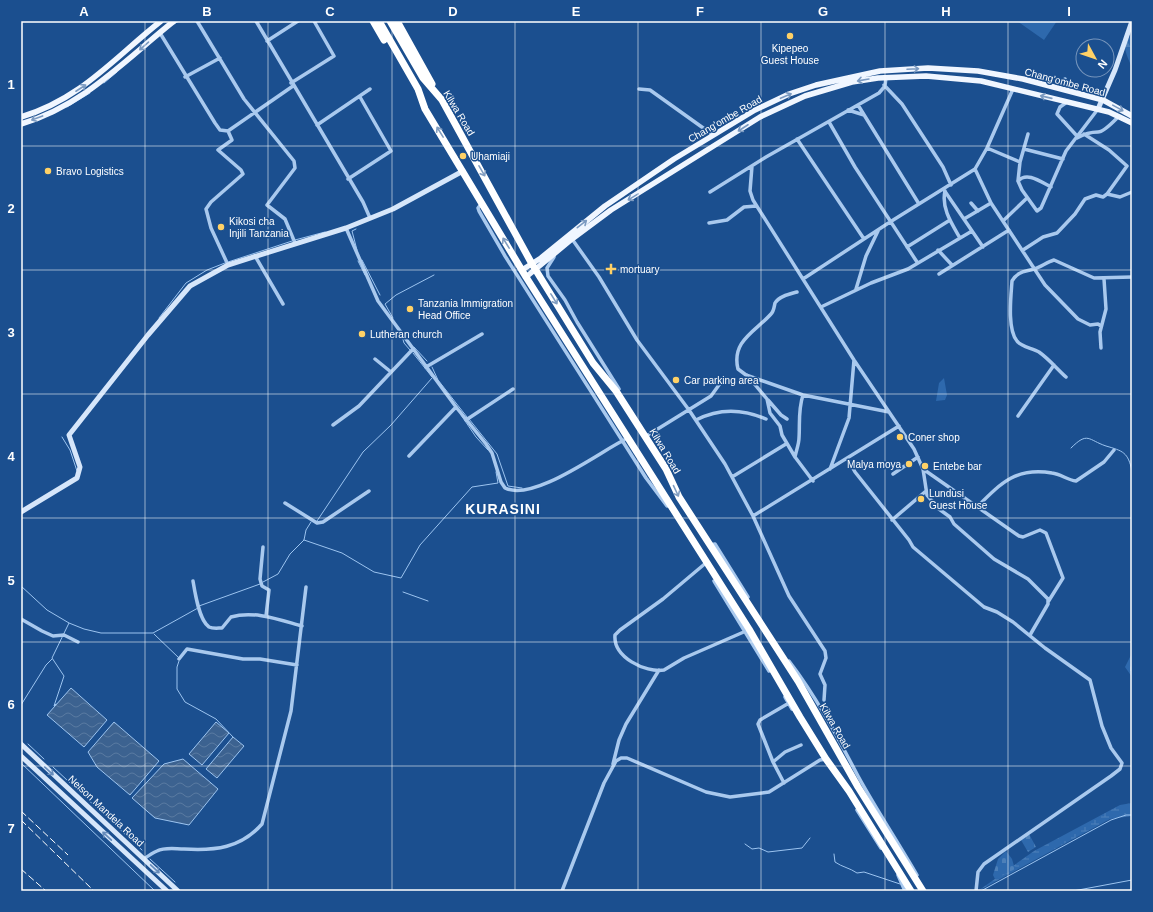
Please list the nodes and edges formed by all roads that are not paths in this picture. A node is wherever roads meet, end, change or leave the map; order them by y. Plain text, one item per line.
1 (160, 21) edge
2 (174, 21) edge
3 (197, 21) edge
4 (256, 21) edge
5 (298, 21) edge
6 (314, 21) edge
7 (373, 21) edge
8 (379, 21) edge
9 (390, 21) edge
10 (397, 21) edge
11 (1132, 21) edge
12 (160, 33) junction
13 (267, 41) junction
14 (220, 58) junction
15 (186, 77) junction
16 (886, 77) junction
17 (1065, 79) dead end
18 (292, 84) junction
19 (884, 85) junction
20 (1014, 88) junction
21 (370, 89) dead end
22 (639, 89) dead end
23 (1068, 92) junction
24 (360, 97) junction
25 (442, 100) junction
26 (1103, 100) junction
27 (1067, 102) junction
28 (858, 105) junction
29 (425, 109) junction
30 (1098, 109) junction
31 (848, 110) junction
32 (254, 113) junction
33 (864, 115) junction
34 (1119, 116) junction
35 (1132, 116) edge
36 (21, 117) edge
37 (829, 122) junction
38 (1132, 123) edge
39 (21, 124) edge
40 (317, 125) junction
41 (228, 131) junction
42 (1028, 134) dead end
43 (1084, 134) junction
44 (713, 135) junction
45 (1077, 136) junction
46 (797, 139) junction
47 (1072, 141) junction
48 (987, 148) junction
49 (1024, 149) junction
50 (1063, 159) junction
51 (1020, 162) junction
52 (1132, 165) edge
53 (752, 166) junction
54 (1127, 166) junction
55 (976, 169) junction
56 (463, 170) junction
57 (348, 179) junction
58 (1018, 181) junction
59 (951, 184) junction
60 (1050, 187) junction
61 (945, 190) junction
62 (710, 192) dead end
63 (1132, 192) edge
64 (1107, 194) junction
65 (1027, 198) junction
66 (482, 203) junction
67 (972, 203) dead end
68 (991, 203) junction
69 (919, 204) junction
70 (756, 206) junction
71 (978, 211) junction
72 (370, 218) junction
73 (964, 219) junction
74 (950, 220) junction
75 (1003, 221) junction
76 (890, 222) junction
77 (709, 223) dead end
78 (346, 228) junction
79 (878, 230) junction
80 (1009, 230) junction
81 (972, 231) junction
82 (960, 238) junction
83 (572, 239) junction
84 (864, 239) junction
85 (294, 243) junction
86 (983, 246) junction
87 (907, 247) junction
88 (938, 250) junction
89 (1023, 250) junction
90 (558, 251) junction
91 (254, 256) junction
92 (528, 256) junction
93 (544, 259) junction
94 (917, 262) junction
95 (228, 265) junction
96 (952, 265) junction
97 (534, 266) junction
98 (522, 270) junction
99 (1033, 270) junction
100 (939, 274) dead end
101 (1132, 276) edge
102 (526, 278) junction
103 (541, 278) junction
104 (803, 279) junction
105 (1104, 279) junction
106 (856, 290) junction
107 (797, 292) dead end
108 (283, 304) dead end
109 (821, 307) junction
110 (1101, 326) junction
111 (482, 334) dead end
112 (1101, 348) dead end
113 (413, 349) junction
114 (375, 359) dead end
115 (854, 360) junction
116 (1054, 365) junction
117 (426, 366) junction
118 (391, 372) junction
119 (746, 375) junction
120 (1066, 377) dead end
121 (724, 378) dead end
122 (513, 389) dead end
123 (803, 395) junction
124 (767, 400) junction
125 (851, 404) junction
126 (456, 407) junction
127 (689, 410) junction
128 (889, 412) junction
129 (1018, 416) dead end
130 (766, 419) dead end
131 (787, 419) dead end
132 (466, 420) junction
133 (696, 420) junction
134 (333, 424) dead end
135 (899, 426) junction
136 (645, 437) junction
137 (624, 439) junction
138 (786, 444) junction
139 (1114, 450) dead end
140 (409, 456) dead end
141 (795, 457) junction
142 (918, 457) junction
143 (846, 458) junction
144 (830, 469) junction
145 (923, 469) junction
146 (893, 474) dead end
147 (732, 477) junction
148 (813, 481) junction
149 (926, 490) junction
150 (369, 491) dead end
151 (285, 503) dead end
152 (977, 507) junction
153 (21, 512) edge
154 (753, 516) junction
155 (892, 520) junction
156 (710, 545) junction
157 (263, 547) dead end
158 (705, 563) junction
159 (193, 581) dead end
160 (306, 587) dead end
161 (1048, 602) junction
162 (266, 616) junction
163 (21, 619) edge
164 (302, 626) junction
165 (747, 630) junction
166 (1030, 635) junction
167 (78, 642) dead end
168 (179, 659) dead end
169 (297, 665) junction
170 (659, 670) junction
171 (824, 700) dead end
172 (789, 702) junction
173 (21, 744) edge
174 (801, 745) dead end
175 (21, 756) edge
176 (825, 759) junction
177 (773, 762) junction
178 (611, 770) junction
179 (784, 783) junction
180 (144, 859) junction
181 (166, 891) edge
182 (178, 891) edge
183 (562, 891) edge
184 (905, 891) edge
185 (911, 891) edge
186 (923, 891) edge
187 (926, 891) edge
188 (976, 891) edge

36 -> 1 main road
2 - 12 main road
3 - 14 street
4 - 13 street
5 - 13 street
6 - 18 street
7 - 29 highway
8 - 29 highway
9 - 25 highway, Kilwa Road
10 - 25 highway
11 - 26 street
12 - 15 street
12 -> 39 main road
13 - 18 street
14 - 15 street
14 - 32 street
15 - 41 street
16 - 19 street
16 - 20 main road, Chang'ombe Road
16 -> 83 main road, Chang'ombe Road
17 - 23 street
18 - 32 street
18 - 40 street
19 - 28 street
19 - 59 street
27 -> 20 main road, Chang'ombe Road
20 - 48 street
21 - 24 street
22 - 44 street
23 - 26 main road, Chang'ombe Road
44 -> 23 main road, Chang'ombe Road
24 - 40 street
24 - 57 street
25 -> 92 highway, Kilwa Road
26 - 30 street
26 -> 35 main road, Chang'ombe Road
27 - 30 main road, Chang'ombe Road
27 - 45 street
28 - 31 street
28 - 33 street
56 -> 29 highway
30 - 34 main road, Chang'ombe Road
30 - 45 street
31 - 33 street
31 - 37 street
32 - 41 street
32 - 85 street
33 - 69 street
34 - 38 main road, Chang'ombe Road
34 - 43 street
37 - 46 street
37 - 76 street
40 - 57 street
41 - 95 street
42 - 49 street
43 - 47 street
43 - 54 street
93 -> 44 main road, Chang'ombe Road
45 - 47 street
46 - 53 street
46 - 84 street
47 - 50 street
48 - 51 street
48 - 55 street
49 - 50 street
49 - 51 street
50 - 60 street
51 - 58 street
52 - 54 street
53 - 62 street
53 - 70 street
54 - 64 street
55 - 59 street
55 - 68 street
56 - 66 highway
56 - 72 street
57 - 72 street
58 - 60 street
58 - 65 street
59 - 61 street
60 - 65 street
61 - 69 street
61 - 73 street
61 - 74 street
63 - 64 street
64 - 89 street
65 - 75 street
98 -> 66 highway
66 - 137 street
67 - 71 street
68 - 71 street
68 - 75 street
69 - 76 street
70 - 77 street
70 - 104 street
71 - 73 street
72 - 78 street
73 - 81 street
74 - 82 street
74 - 87 street
75 - 80 street
76 - 79 street
76 - 87 street
78 - 85 street
78 - 113 street
79 - 84 street
79 - 106 street
80 - 86 street
80 - 89 street
81 - 82 street
81 - 86 street
82 - 88 street
83 - 90 main road, Chang'ombe Road
83 - 127 street
84 - 104 street
85 - 91 street
86 - 96 street
87 - 94 street
88 - 94 street
88 - 96 street
89 - 99 street
90 - 93 main road, Chang'ombe Road
90 - 136 street
91 - 95 street
91 - 108 street
92 - 93 main road
92 - 97 highway, Kilwa Road
93 - 97 main road, Chang'ombe Road
93 - 103 main road
94 - 106 street
95 - 153 street
96 - 100 street
97 - 98 main road, Chang'ombe Road
97 - 102 main road, Chang'ombe Road
97 - 103 highway, Kilwa Road
98 - 102 highway
99 - 105 street
99 - 110 street
99 - 116 street
101 - 105 street
102 - 137 highway
103 -> 136 highway, Kilwa Road
104 - 109 street
105 - 110 street
106 - 109 street
107 - 119 street
109 - 115 street
110 - 112 street
111 - 117 street
113 - 117 street
113 - 118 street
114 - 118 street
115 - 125 street
115 - 128 street
116 - 120 street
116 - 129 street
117 - 126 street
118 - 134 street
119 - 123 street
119 - 124 street
121 - 127 street
122 - 132 street
123 - 125 street
123 - 141 street
124 - 131 street
124 - 138 street
125 - 128 street
125 - 144 street
126 - 132 street
126 - 140 street
127 - 133 street
127 - 136 street
128 - 135 street
130 - 133 street
132 - 137 street
133 - 147 street
135 - 142 street
135 - 143 street
136 -> 156 highway, Kilwa Road
137 - 158 highway
138 - 141 street
138 - 147 street
139 - 152 street
141 - 148 street
142 - 145 street
142 - 146 street
143 - 144 street
143 - 155 street
144 - 148 street
145 - 149 street
145 - 152 street
147 - 154 street
148 - 154 street
149 - 155 street
149 - 161 street
150 - 151 street
152 - 161 street
154 - 171 street
155 - 166 street
156 - 186 highway, Kilwa Road
156 - 187 street
157 - 162 street
158 - 165 highway
158 - 170 street
159 - 162 street
160 - 164 street
161 - 166 street
162 - 164 street
163 - 167 street
164 - 169 street
165 - 170 street
165 - 172 highway
166 - 188 street
168 - 169 street
169 - 180 street
170 - 178 street
172 - 176 highway
172 - 177 street
173 -> 180 street, Nelson Mandela Road
174 - 177 street
181 -> 175 street, Nelson Mandela Road
176 - 179 street
176 - 184 street
176 - 185 highway
177 - 179 street
178 - 179 street
178 - 183 street
180 -> 182 street, Nelson Mandela Road

